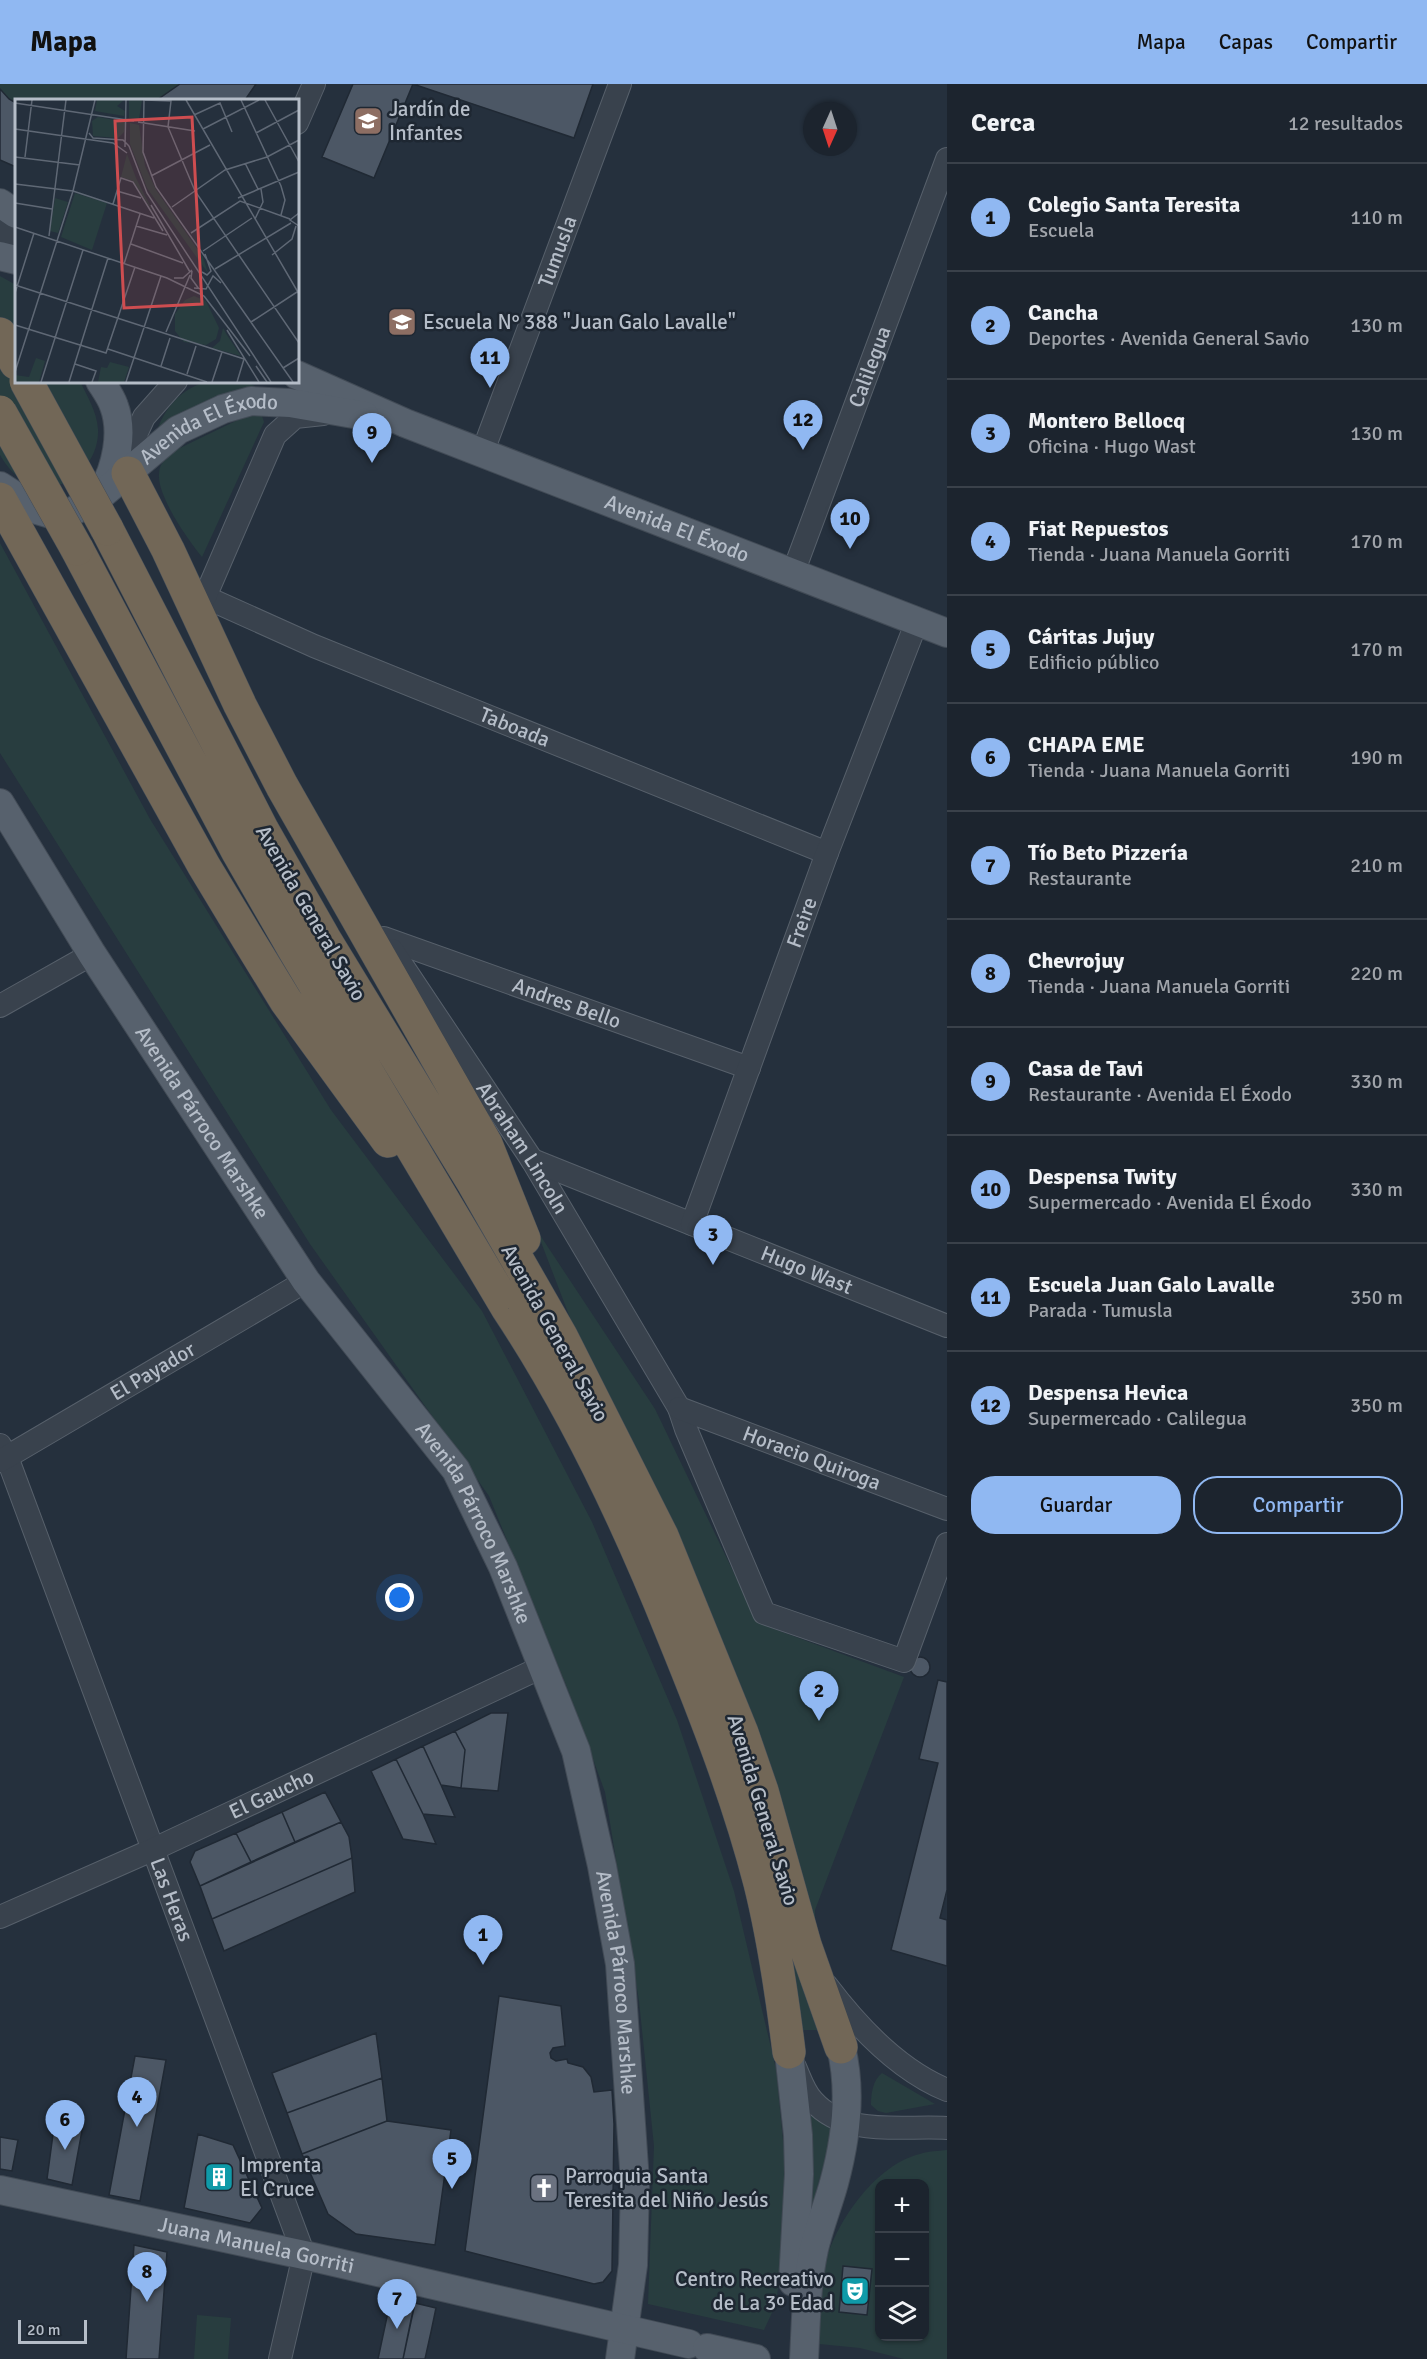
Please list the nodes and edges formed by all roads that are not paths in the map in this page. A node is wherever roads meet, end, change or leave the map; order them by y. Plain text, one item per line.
1 (314, 84) edge
2 (620, 84) edge
3 (298, 121) edge
4 (947, 159) edge
5 (0, 203) edge
6 (15, 213) edge
7 (0, 223) edge
8 (15, 243) edge
9 (0, 256) edge
10 (15, 260) edge
11 (0, 333) edge
12 (15, 361) edge
13 (298, 375) edge
14 (27, 382) edge
15 (101, 382) edge
16 (175, 382) edge
17 (0, 411) edge
18 (354, 414) junction
19 (405, 423) junction
20 (483, 451) junction
21 (123, 457) junction
22 (0, 486) edge
23 (0, 499) edge
24 (793, 573) junction
25 (200, 603) junction
26 (917, 621) junction
27 (947, 633) edge
28 (240, 705) junction
29 (0, 803) edge
30 (827, 853) junction
31 (384, 938) junction
32 (92, 954) junction
33 (0, 1006) edge
34 (749, 1068) junction
35 (532, 1160) junction
36 (692, 1224) junction
37 (484, 1268) junction
38 (306, 1281) junction
39 (947, 1326) edge
40 (561, 1336) junction
41 (679, 1408) junction
42 (2, 1454) edge
43 (947, 1509) edge
44 (947, 1544) edge
45 (542, 1666) junction
46 (152, 1850) junction
47 (0, 1917) edge
48 (814, 1968) junction
49 (841, 2047) joint
50 (789, 2052) junction
51 (947, 2090) edge
52 (845, 2121) junction
53 (947, 2128) edge
54 (0, 2190) edge
55 (304, 2255) junction
56 (802, 2272) junction
57 (625, 2328) junction
58 (280, 2359) edge
59 (620, 2359) edge
60 (756, 2359) edge
61 (789, 2359) edge
62 (804, 2359) edge

1 - 3 street
2 - 20 street, Tumusla
4 - 24 street, Calilegua
5 - 6 main road
7 - 8 street
9 - 10 main road
11 - 12 highway
13 - 19 main road, Avenida El Éxodo
14 - 40 highway, Avenida General Savio, bridge
15 - 21 main road
16 - 21 street
17 - 37 highway, Avenida General Savio, bridge
18 - 19 main road, Avenida El Éxodo
18 - 21 main road, Avenida El Éxodo
18 - 25 street
19 - 20 main road, Avenida El Éxodo
20 - 24 main road, Avenida El Éxodo
21 - 22 main road, Avenida El Éxodo
21 - 25 highway
23 - 37 highway
24 - 26 main road, Avenida El Éxodo
25 - 28 highway
25 - 30 street, Taboada
26 - 27 main road, Avenida El Éxodo
26 - 30 street, Freire
28 - 31 street, Abraham Lincoln
28 - 40 highway
29 - 32 main road, Avenida Párroco Marshke
30 - 34 street, Freire
31 - 34 street, Andres Bello
31 - 35 street, Abraham Lincoln
32 - 33 street
32 - 38 main road, Avenida Párroco Marshke
34 - 36 street, Freire
35 - 36 street, Hugo Wast
35 - 41 street, Abraham Lincoln
36 - 39 street, Hugo Wast
37 - 50 highway, Avenida General Savio
38 - 42 street, El Payador
38 - 45 main road, Avenida Párroco Marshke
40 - 48 highway, Avenida General Savio
41 - 43 street, Horacio Quiroga
41 - 44 street, Abraham Lincoln
42 - 46 street, Las Heras
45 - 46 street, El Gaucho
45 - 57 main road, Avenida Párroco Marshke
46 - 47 street, El Gaucho
46 - 55 street, Las Heras
48 - 49 highway, Avenida General Savio
48 - 51 street
49 - 52 main road, Avenida General Savio
50 - 52 street
50 - 56 main road, Avenida General Savio
52 - 53 street
52 - 56 main road, Avenida General Savio
54 - 55 main road, Juana Manuela Gorriti
55 - 57 main road, Juana Manuela Gorriti
55 - 58 street
56 - 61 main road, Avenida General Savio
56 - 62 main road, Avenida General Savio
57 - 59 main road, Avenida Párroco Marshke
57 - 60 main road, Juana Manuela Gorriti

